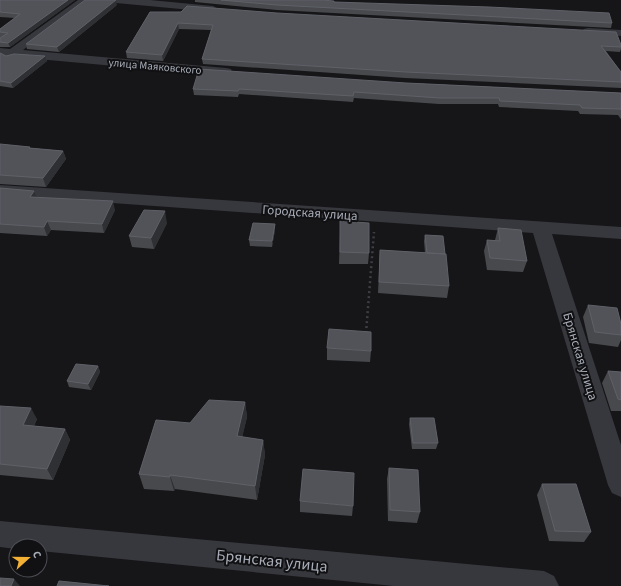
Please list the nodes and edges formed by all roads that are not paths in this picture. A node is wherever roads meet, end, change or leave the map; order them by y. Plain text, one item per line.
1 (85, 0) edge
2 (116, 0) edge
3 (224, 10) edge
4 (574, 31) edge
5 (621, 33) edge
6 (6, 52) edge
7 (0, 62) edge
8 (240, 73) edge
9 (0, 190) edge
10 (541, 228) junction
11 (621, 233) edge
12 (621, 484) edge
13 (0, 534) edge
14 (544, 586) edge

1 - 6 street
2 - 3 street
4 - 5 street
6 - 7 street
6 - 8 street, улица Маяковского
9 - 10 street, Городская улица
10 - 11 street, Городская улица
10 - 12 street, Брянская улица
13 - 14 street, Брянская улица

